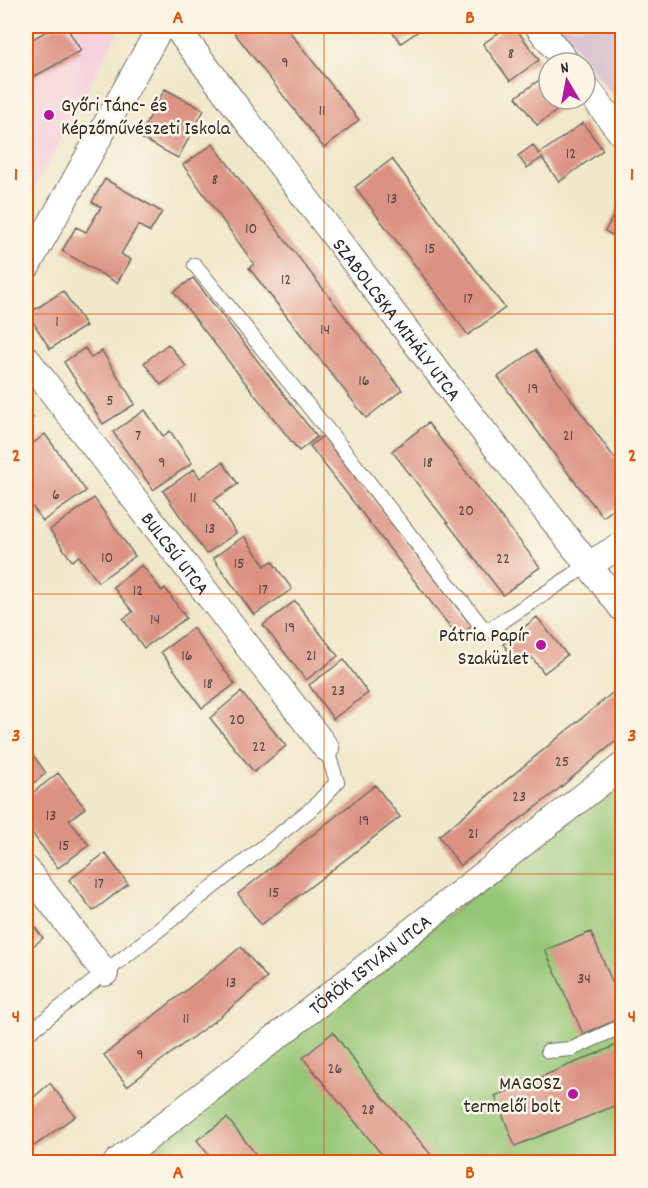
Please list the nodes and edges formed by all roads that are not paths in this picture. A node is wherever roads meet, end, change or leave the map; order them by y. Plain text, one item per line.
1 (160, 26) edge
2 (175, 26) edge
3 (538, 26) edge
4 (558, 51) edge
5 (597, 102) edge
6 (622, 134) edge
7 (195, 265) dead end
8 (26, 268) edge
9 (26, 358) edge
10 (622, 545) edge
11 (588, 565) junction
12 (622, 608) edge
13 (326, 748) joint
14 (622, 766) edge
15 (26, 869) edge
16 (105, 973) junction
17 (622, 1026) edge
18 (26, 1035) edge
19 (549, 1051) dead end
20 (117, 1162) edge

1 - 8 street
2 - 11 street, SZABOLCSKA MIHÁLY UTCA
3 - 4 street
5 - 6 street
7 - 11 lane
9 - 13 street, BULCSÚ UTCA
10 - 11 street
11 - 12 street, SZABOLCSKA MIHÁLY UTCA
13 - 16 lane
14 - 20 street, TÖRÖK ISTVÁN UTCA
15 - 16 street
16 - 18 lane
17 - 19 lane

